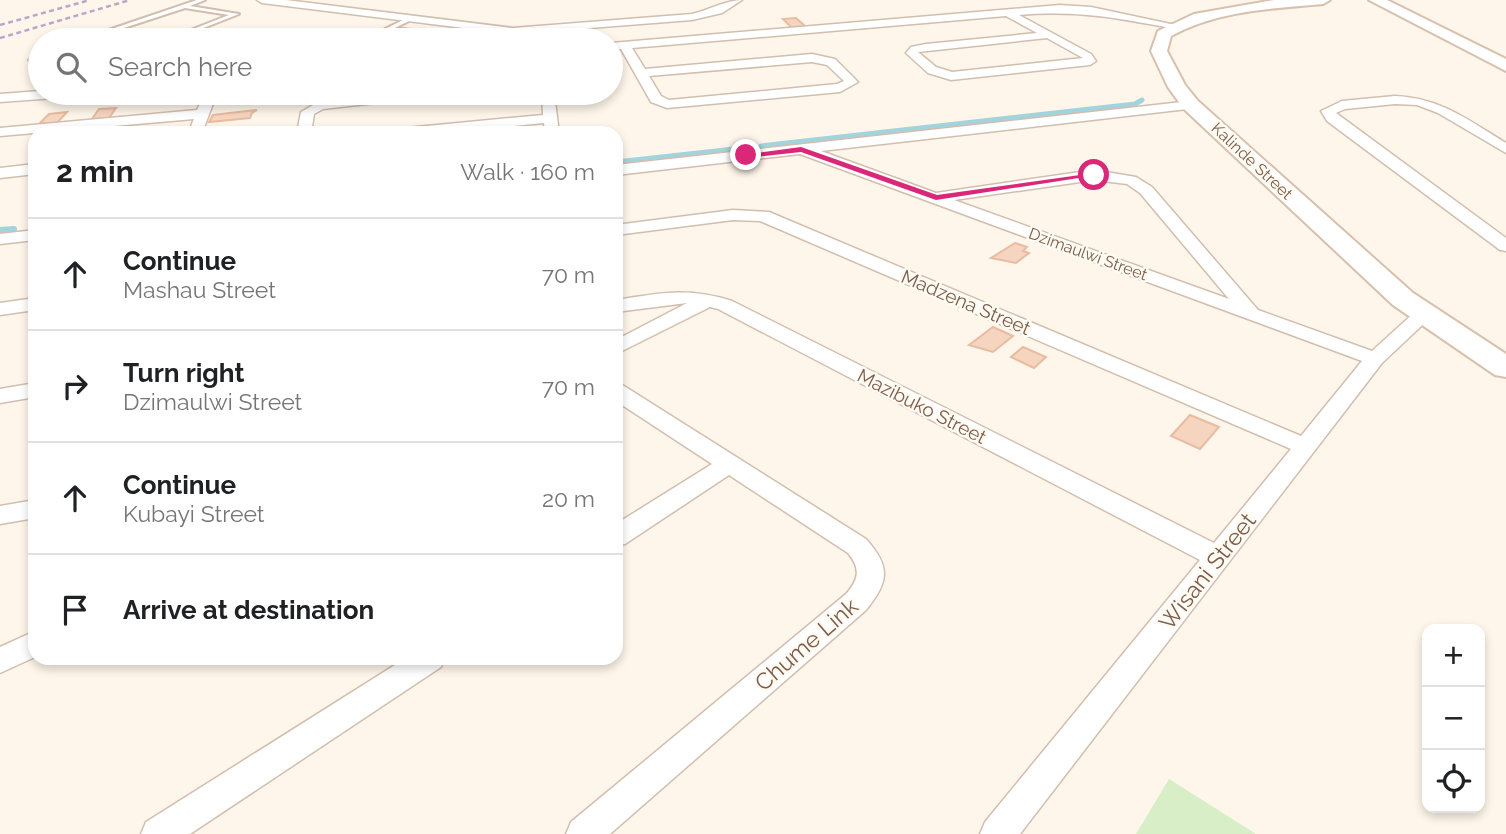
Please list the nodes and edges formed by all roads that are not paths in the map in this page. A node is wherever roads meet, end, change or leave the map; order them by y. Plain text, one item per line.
1 (202, 0) edge
2 (262, 0) edge
3 (737, 0) edge
4 (1324, 0) edge
5 (1376, 0) edge
6 (1418, 5) edge
7 (183, 6) junction
8 (1009, 13) junction
9 (409, 19) junction
10 (1175, 26) junction
11 (118, 28) edge
12 (199, 28) edge
13 (391, 28) edge
14 (470, 28) edge
15 (599, 28) edge
16 (1048, 36) junction
17 (625, 45) joint
18 (1506, 51) edge
19 (1506, 66) edge
20 (642, 73) junction
21 (28, 97) edge
22 (0, 99) edge
23 (205, 105) edge
24 (320, 105) edge
25 (550, 105) edge
26 (1191, 105) junction
27 (201, 114) junction
28 (552, 118) junction
29 (67, 126) edge
30 (197, 126) edge
31 (305, 126) edge
32 (468, 126) edge
33 (552, 126) edge
34 (28, 129) edge
35 (0, 132) edge
36 (801, 149) junction
37 (1506, 149) edge
38 (623, 169) edge
39 (28, 170) edge
40 (0, 173) edge
41 (936, 197) junction
42 (623, 229) edge
43 (28, 237) edge
44 (3, 242) edge
45 (1506, 246) edge
46 (710, 299) junction
47 (28, 305) edge
48 (623, 305) edge
49 (0, 309) edge
50 (1252, 314) junction
51 (1423, 315) junction
52 (623, 344) edge
53 (1376, 359) junction
54 (1506, 368) edge
55 (28, 391) edge
56 (623, 395) edge
57 (0, 396) edge
58 (1305, 446) junction
59 (730, 463) junction
60 (28, 510) edge
61 (0, 515) edge
62 (623, 532) edge
63 (1218, 557) junction
64 (28, 647) edge
65 (0, 661) edge
66 (419, 665) edge
67 (159, 834) edge
68 (584, 834) edge
69 (998, 834) edge

1 - 7 lane
2 - 9 street
3 - 15 street
4 - 10 street
5 - 19 street
6 - 18 street
7 - 11 lane
7 - 12 lane
8 - 10 street
8 - 16 street
8 - 17 street
9 - 13 lane
9 - 14 street
10 - 26 street, Kalinde Street
16 - 16 street
17 - 20 street
20 - 20 street
21 - 22 street
23 - 27 street
24 - 31 street
25 - 28 street
26 - 36 street
26 - 51 street, Kalinde Street
27 - 29 street
27 - 30 street
28 - 32 street
28 - 33 street
34 - 35 street
36 - 38 street
36 - 41 street, Dzimaulwi Street
37 - 45 street
39 - 40 street
41 - 50 street, Dzimaulwi Street
41 - 50 street
42 - 58 street, Madzena Street
43 - 44 street
46 - 48 street, Mazibuko Street
46 - 52 street
46 - 63 street, Mazibuko Street
47 - 49 street
50 - 53 street, Dzimaulwi Street
51 - 53 street, Wisani Street
51 - 54 street, Kalinde Street
53 - 58 street, Wisani Street
55 - 57 street
56 - 59 street, Chume Link
58 - 63 street, Wisani Street
59 - 62 street
59 - 68 street, Chume Link
60 - 61 street
63 - 69 street, Wisani Street
64 - 65 street
66 - 67 street

